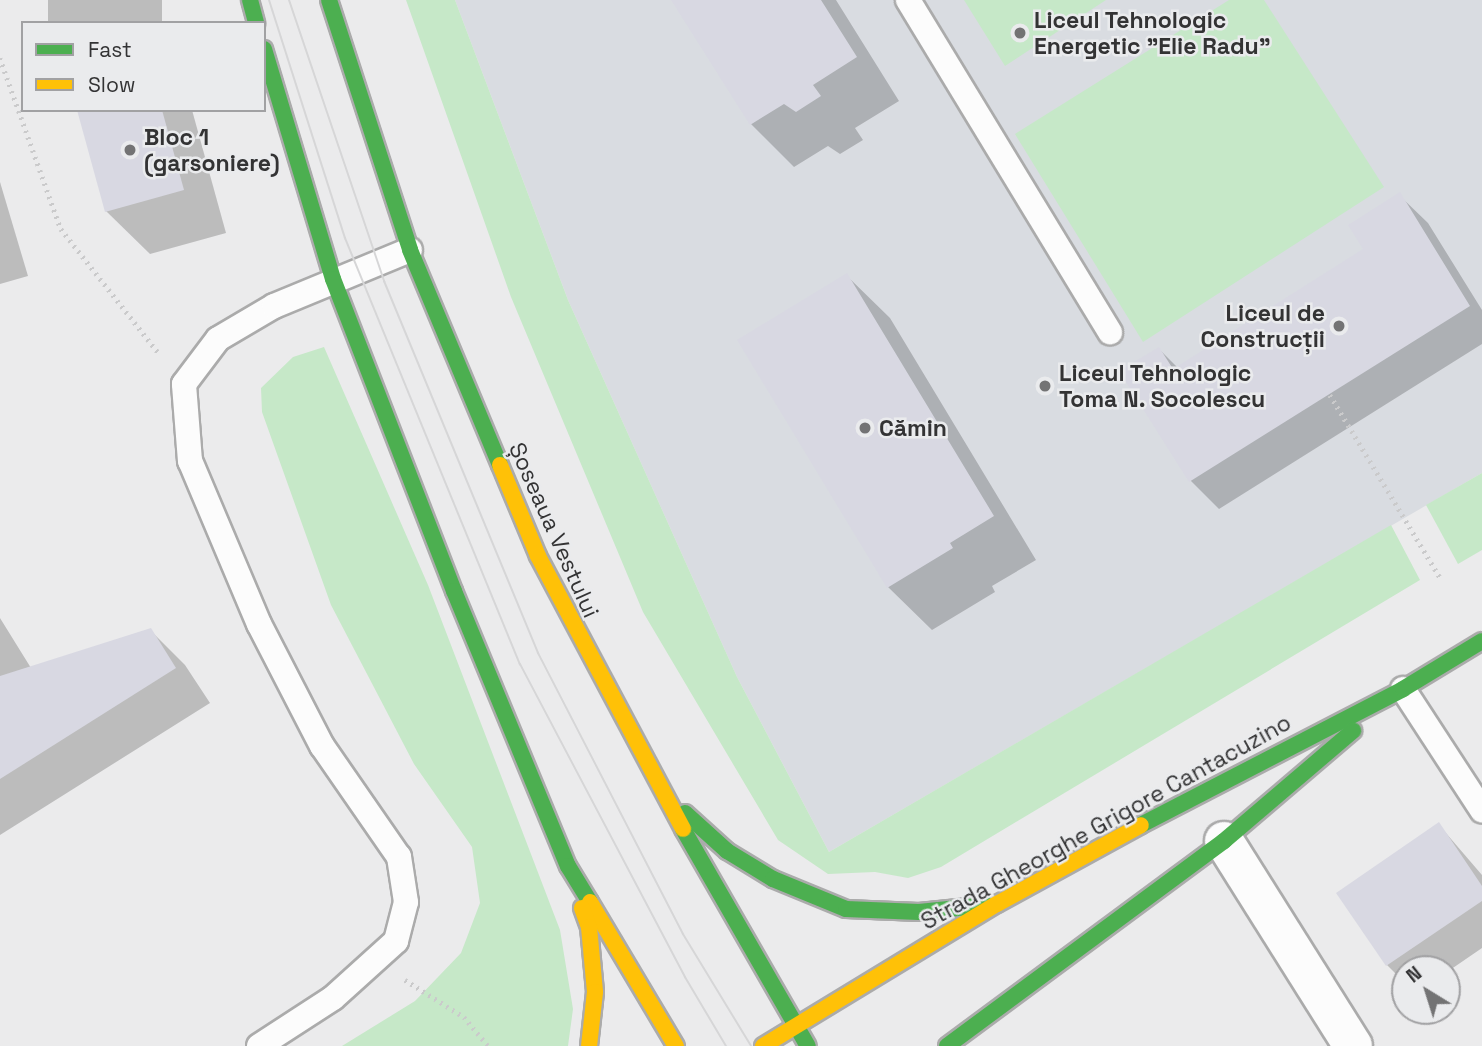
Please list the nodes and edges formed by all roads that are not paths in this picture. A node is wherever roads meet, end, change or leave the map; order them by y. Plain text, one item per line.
1 (250, 0) edge
2 (329, 0) edge
3 (908, 0) edge
4 (255, 21) edge
5 (266, 56) edge
6 (410, 250) junction
7 (333, 279) junction
8 (1110, 332) dead end
9 (1482, 641) edge
10 (1403, 689) junction
11 (661, 792) junction
12 (1482, 810) edge
13 (1224, 841) junction
14 (568, 866) junction
15 (997, 904) junction
16 (996, 1011) junction
17 (797, 1026) junction
18 (259, 1046) edge
19 (589, 1046) edge
20 (676, 1046) edge
21 (763, 1046) edge
22 (808, 1046) edge
23 (947, 1046) edge
24 (982, 1046) edge
25 (1353, 1046) edge

1 - 4 main road
2 - 6 main road, Șoseaua Vestului
3 - 8 lane
5 - 7 main road
6 - 7 lane
6 - 11 main road, Șoseaua Vestului
7 - 14 main road
7 - 18 lane
9 - 10 main road, Strada Gheorghe Grigore Cantacuzino
10 - 12 lane
10 - 13 main road, Strada Gheorghe Grigore Cantacuzino
10 - 15 main road, Strada Gheorghe Grigore Cantacuzino
11 - 15 main road
11 - 17 main road, Șoseaua Vestului
13 - 16 main road, Strada Gheorghe Grigore Cantacuzino
13 - 25 street
14 - 19 main road
14 - 20 main road
15 - 17 main road, Strada Gheorghe Grigore Cantacuzino
16 - 23 main road, Strada Gheorghe Grigore Cantacuzino
16 - 24 main road
17 - 21 main road, Strada Gheorghe Grigore Cantacuzino
17 - 22 main road, Șoseaua Vestului

